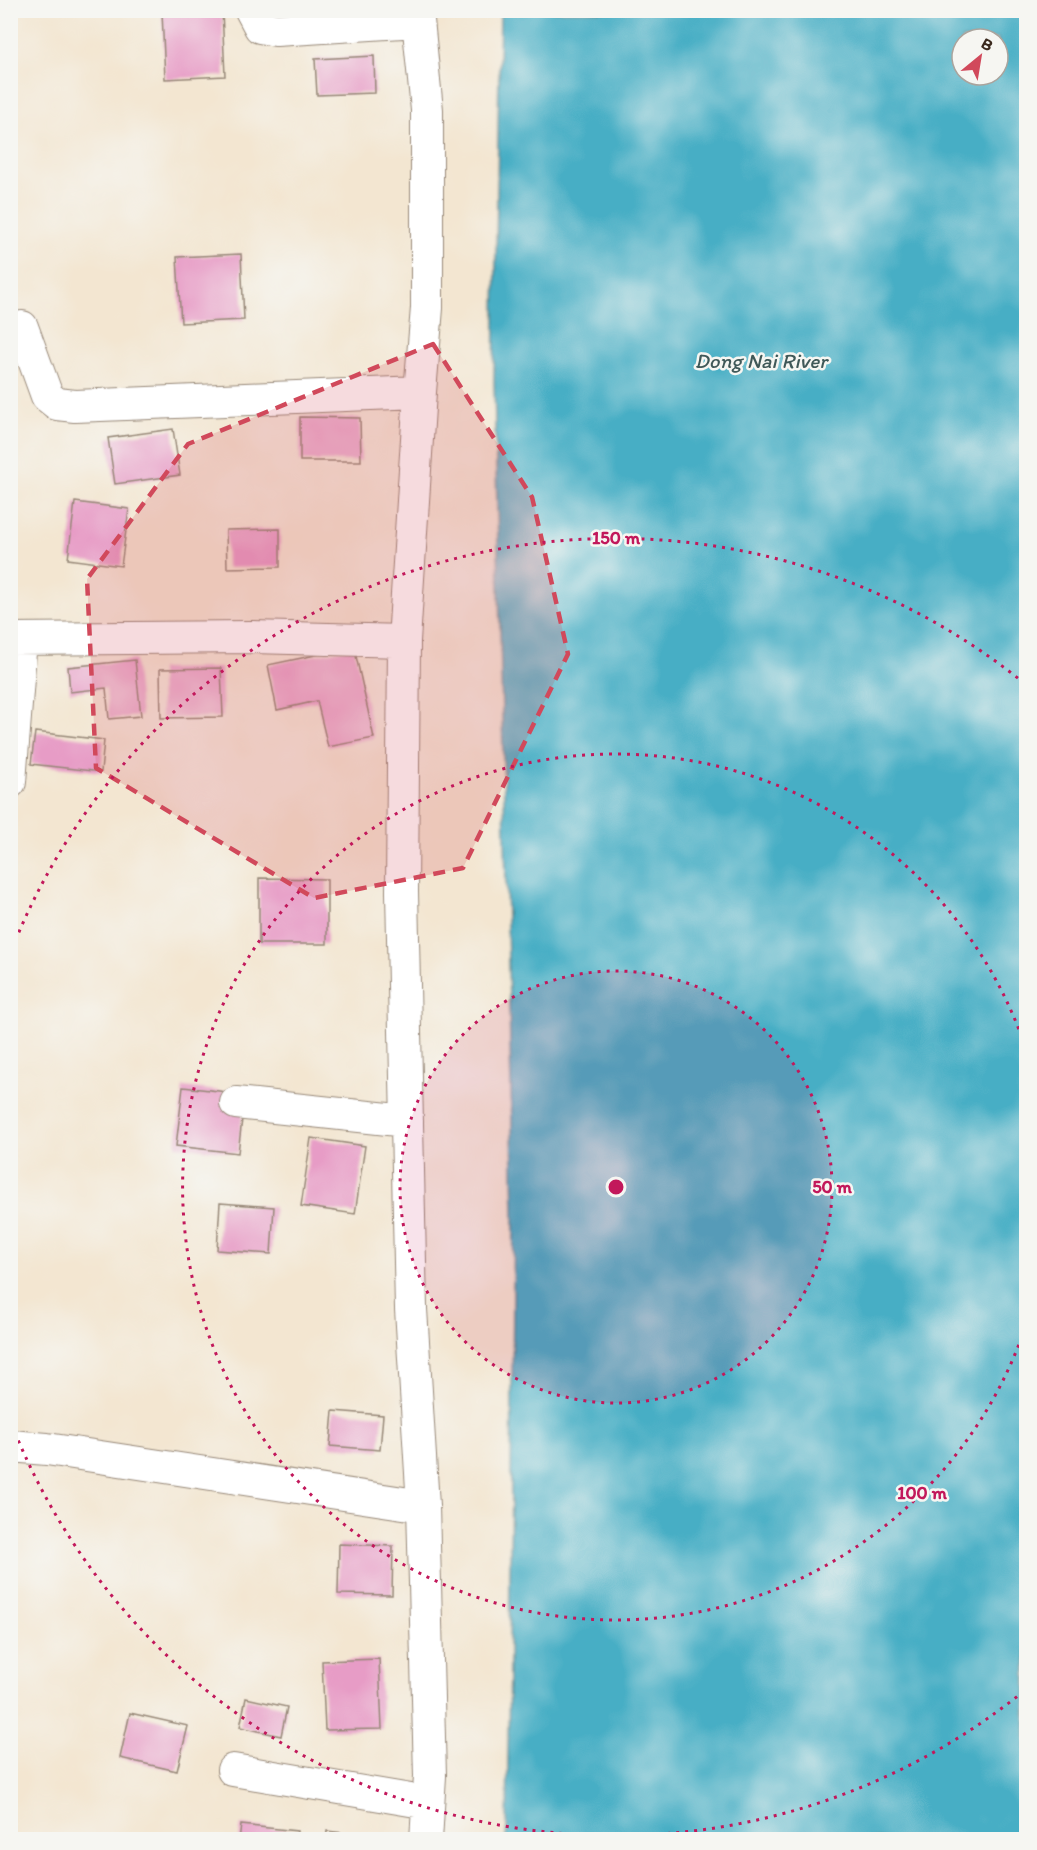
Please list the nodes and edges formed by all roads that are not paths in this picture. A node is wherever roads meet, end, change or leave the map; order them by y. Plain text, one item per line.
1 (251, 10) edge
2 (418, 16) edge
3 (22, 327) dead end
4 (420, 392) junction
5 (16, 639) edge
6 (404, 641) junction
7 (10, 782) edge
8 (236, 1103) dead end
9 (407, 1121) junction
10 (10, 1446) edge
11 (423, 1506) junction
12 (233, 1770) dead end
13 (428, 1803) junction
14 (426, 1839) edge

1 - 2 street
2 - 4 street
3 - 4 street
4 - 6 street
5 - 6 street
5 - 7 street
6 - 9 street
8 - 9 street
9 - 11 street
10 - 11 street
11 - 13 street
12 - 13 street
13 - 14 street

